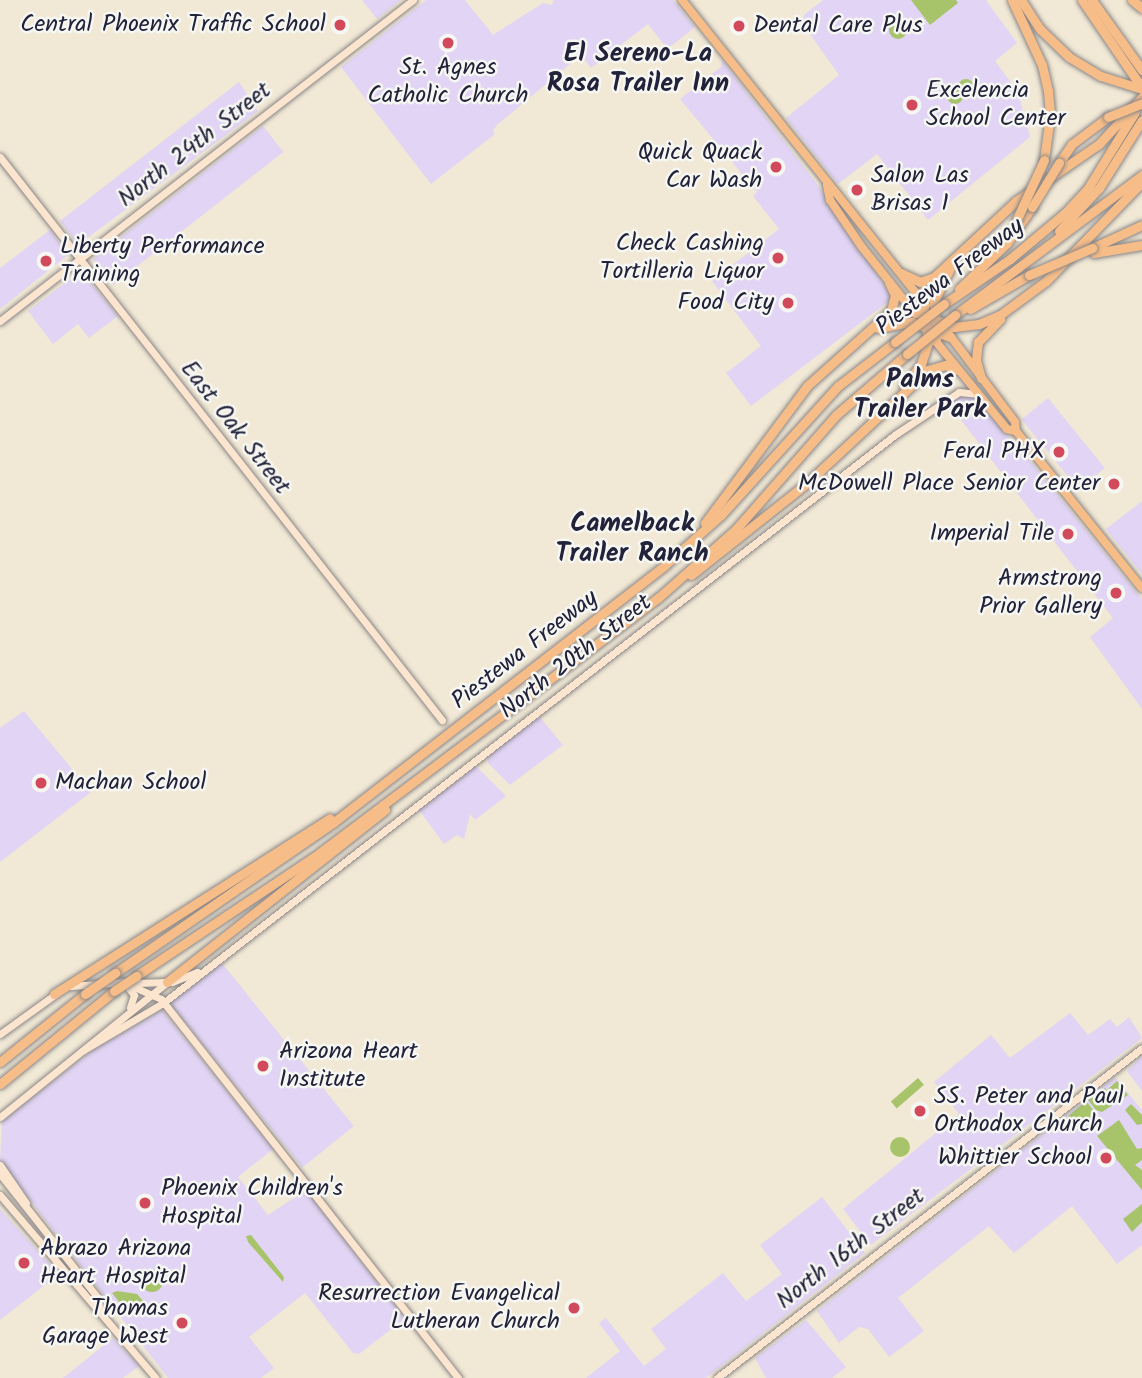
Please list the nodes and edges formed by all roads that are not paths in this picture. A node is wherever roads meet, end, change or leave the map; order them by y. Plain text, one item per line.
1 (413, 0) edge
2 (682, 0) edge
3 (1012, 0) edge
4 (1021, 0) edge
5 (1082, 0) edge
6 (1092, 0) edge
7 (1097, 0) edge
8 (1119, 40) junction
9 (1142, 62) edge
10 (1142, 70) edge
11 (1142, 89) edge
12 (1142, 100) edge
13 (1142, 120) edge
14 (0, 158) edge
15 (1142, 175) edge
16 (1142, 182) edge
17 (827, 185) junction
18 (1142, 225) edge
19 (1142, 245) edge
20 (79, 259) junction
21 (954, 260) junction
22 (979, 270) junction
23 (901, 273) junction
24 (1030, 276) junction
25 (1012, 279) junction
26 (889, 282) junction
27 (923, 301) joint
28 (944, 303) junction
29 (1013, 308) junction
30 (913, 311) joint
31 (0, 321) edge
32 (930, 323) junction
33 (867, 333) junction
34 (950, 337) joint
35 (936, 341) joint
36 (958, 370) junction
37 (981, 377) junction
38 (977, 394) junction
39 (883, 414) junction
40 (1016, 431) junction
41 (687, 547) junction
42 (1142, 588) edge
43 (658, 598) junction
44 (442, 720) dead end
45 (392, 776) junction
46 (404, 792) junction
47 (204, 969) junction
48 (122, 982) junction
49 (167, 982) junction
50 (153, 993) junction
51 (54, 994) junction
52 (163, 1003) junction
53 (126, 1013) junction
54 (0, 1034) edge
55 (1142, 1048) edge
56 (82, 1051) junction
57 (0, 1062) edge
58 (0, 1084) edge
59 (0, 1117) edge
60 (0, 1165) edge
61 (0, 1174) edge
62 (0, 1195) edge
63 (29, 1210) junction
64 (99, 1308) junction
65 (156, 1378) edge
66 (458, 1378) edge
67 (716, 1378) edge

1 - 20 street, North 24th Street
2 - 17 main road
3 - 22 highway, bridge
4 - 11 highway
5 - 8 highway
6 - 8 highway
7 - 8 highway
8 - 9 highway
8 - 10 highway
8 - 11 highway
12 - 21 highway
12 - 22 highway, bridge
12 - 28 highway, Piestewa Freeway
13 - 25 highway
14 - 20 street, East Oak Street
15 - 25 highway, Piestewa Freeway
16 - 29 highway
17 - 23 main road
17 - 26 main road
18 - 24 highway, bridge
19 - 24 highway, bridge
20 - 31 street, North 24th Street
20 - 44 street, East Oak Street
21 - 23 highway
21 - 32 highway
22 - 28 highway
23 - 27 main road
24 - 25 highway
25 - 43 highway, Piestewa Freeway, bridge
26 - 30 main road
26 - 33 highway
27 - 32 highway
28 - 41 highway, Piestewa Freeway, bridge
29 - 32 highway
29 - 37 highway
30 - 32 highway
32 - 33 highway
32 - 34 highway
32 - 35 highway
32 - 39 highway
33 - 41 highway
34 - 37 main road
35 - 36 main road
36 - 38 main road
36 - 39 highway
37 - 40 main road
38 - 40 main road
38 - 47 street, North 20th Street
39 - 43 highway
40 - 42 main road
41 - 45 highway, Piestewa Freeway
43 - 46 highway, Piestewa Freeway
45 - 51 highway
45 - 57 highway, Piestewa Freeway, bridge
46 - 49 highway
46 - 58 highway, Piestewa Freeway, bridge
47 - 49 street, North 20th Street
47 - 52 street, North 20th Street
48 - 49 street, North 20th Street
48 - 50 street
48 - 51 street, North 20th Street
48 - 53 street
49 - 50 street, North 20th Street
49 - 52 street
50 - 52 street
50 - 53 street, North 20th Street
51 - 54 street, North 20th Street
52 - 56 street, North 20th Street
52 - 66 street
53 - 56 street, North 20th Street
55 - 67 street, North 16th Street
56 - 59 street, North 20th Street
60 - 63 street
61 - 63 street
62 - 64 street
63 - 64 street
64 - 65 street

